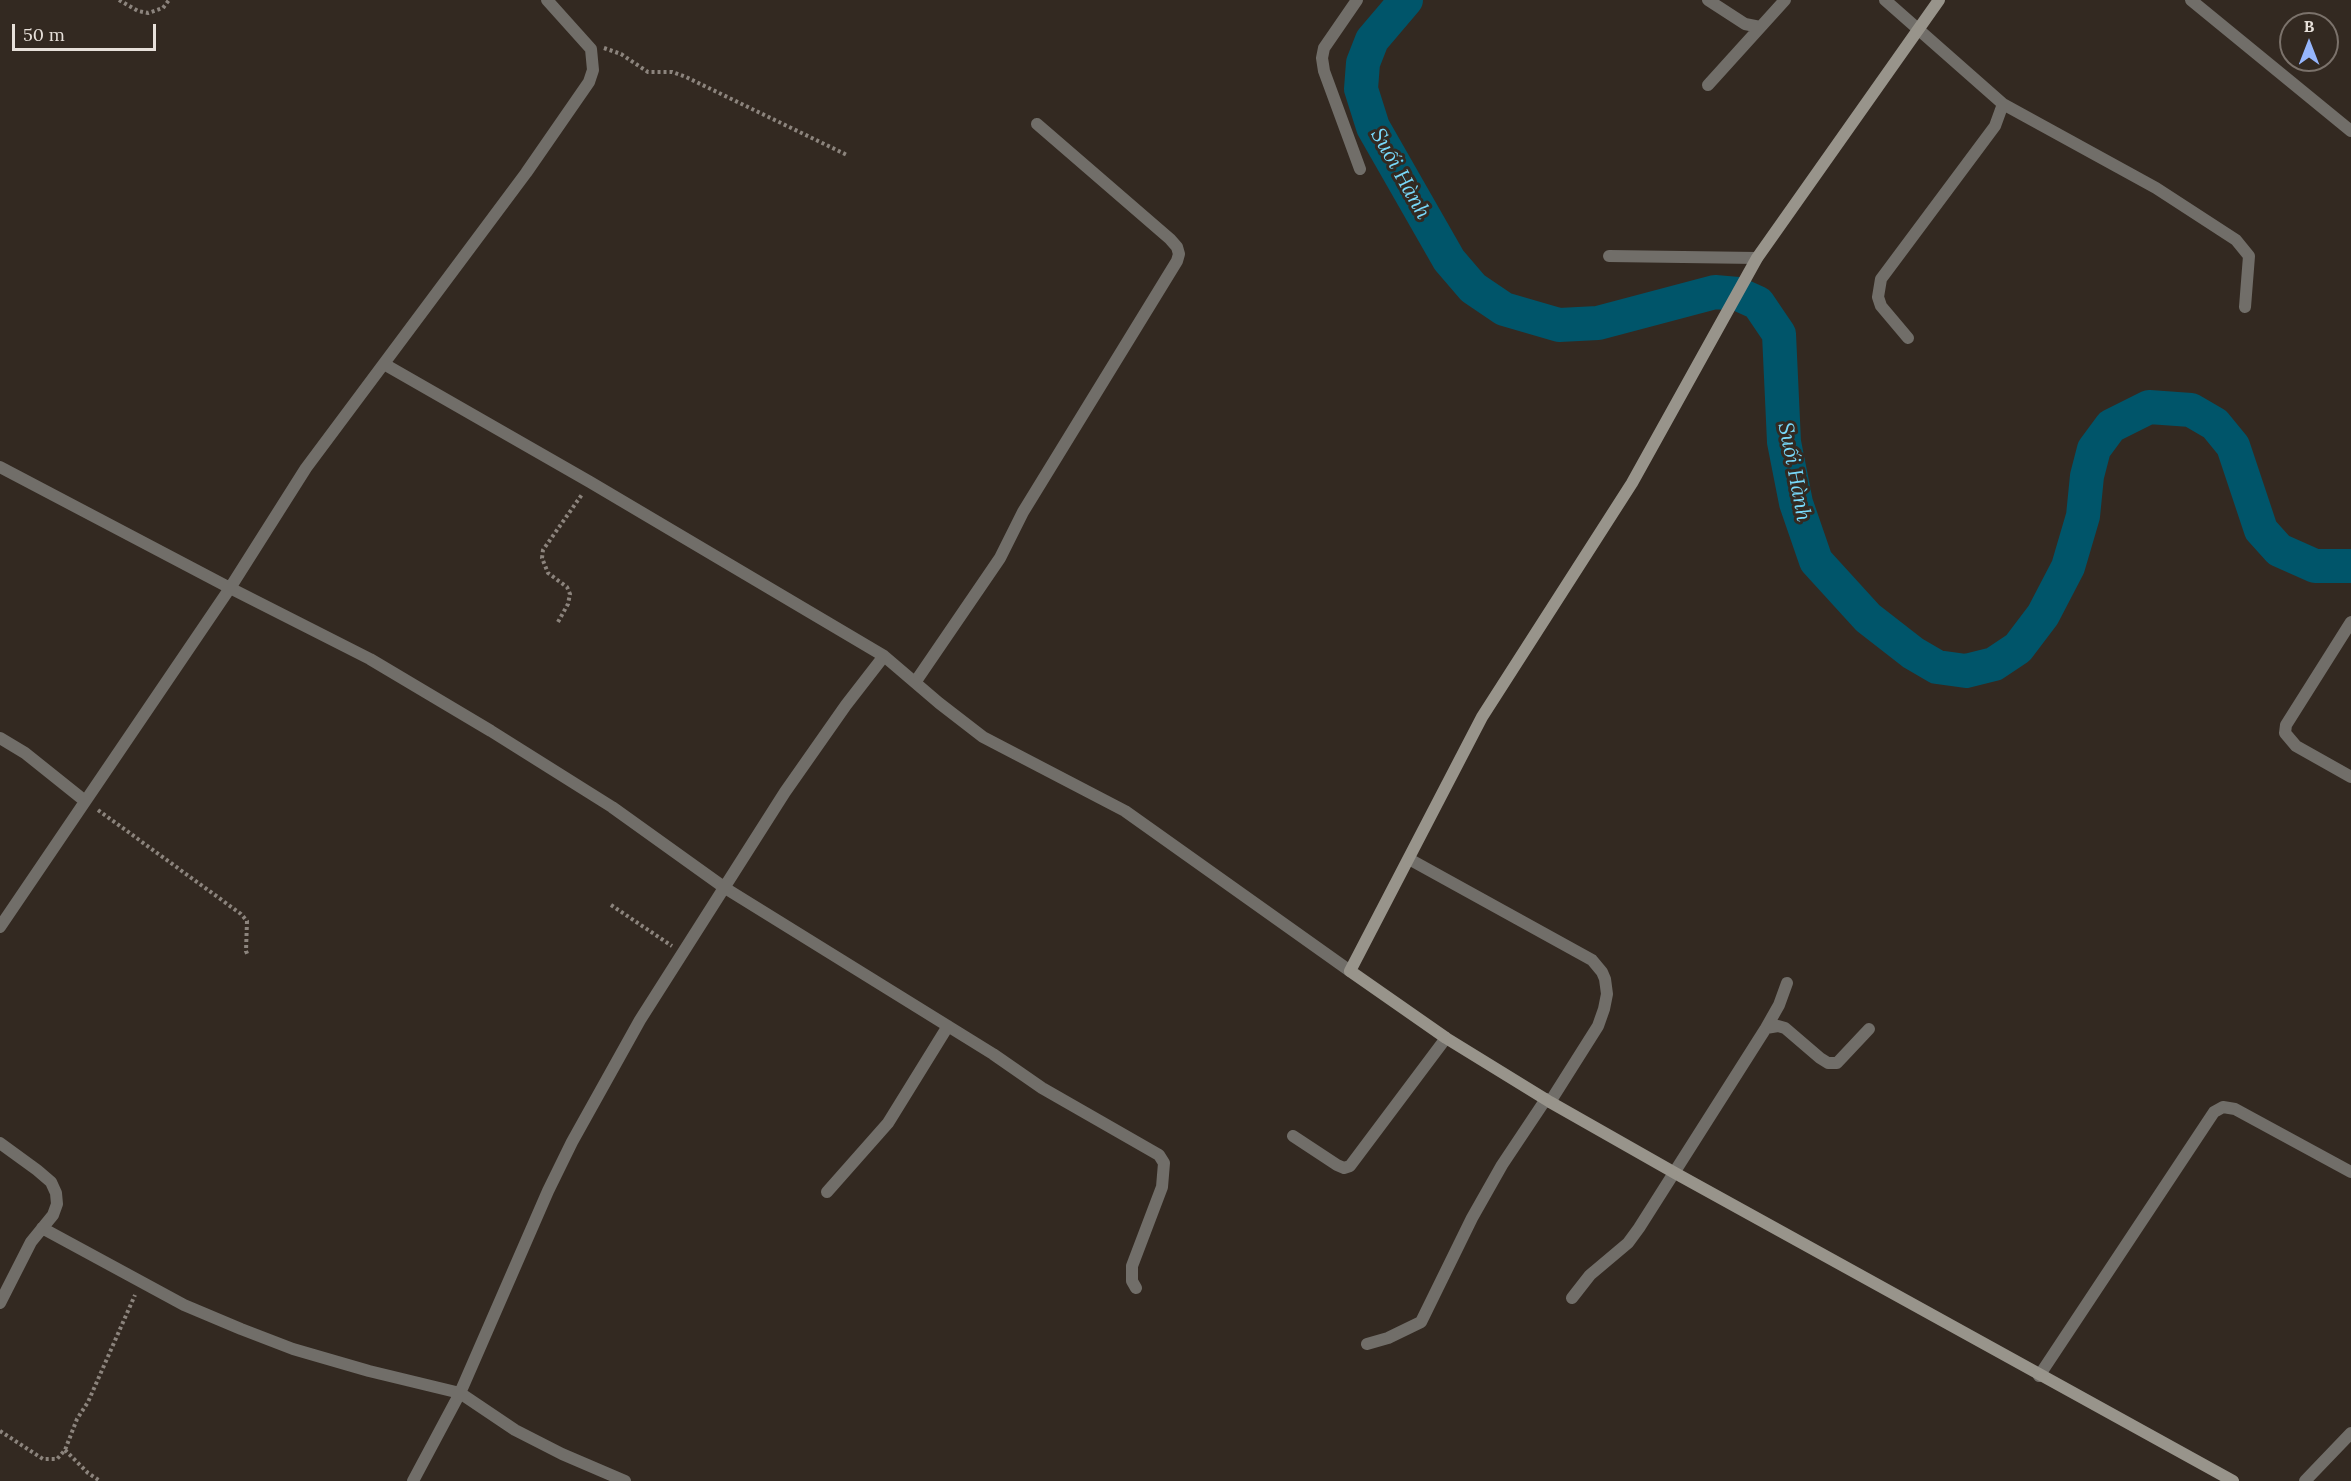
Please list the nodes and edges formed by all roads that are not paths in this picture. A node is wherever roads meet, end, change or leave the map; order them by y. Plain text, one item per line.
1 (547, 0) edge
2 (1357, 0) edge
3 (1708, 0) edge
4 (1785, 0) edge
5 (1885, 0) edge
6 (1939, 0) edge
7 (2191, 0) edge
8 (1760, 27) junction
9 (1919, 29) junction
10 (1708, 85) dead end
11 (2003, 104) junction
12 (1037, 124) dead end
13 (2351, 131) edge
14 (1360, 169) dead end
15 (1609, 256) dead end
16 (1757, 258) junction
17 (2245, 307) dead end
18 (1908, 338) dead end
19 (384, 364) junction
20 (0, 467) edge
21 (230, 588) junction
22 (2351, 622) edge
23 (884, 656) junction
24 (916, 681) junction
25 (0, 738) edge
26 (2351, 777) edge
27 (85, 801) junction
28 (1409, 859) junction
29 (725, 888) junction
30 (0, 927) edge
31 (1350, 971) junction
32 (1787, 983) dead end
33 (948, 1026) junction
34 (1766, 1028) junction
35 (1869, 1029) dead end
36 (1446, 1038) junction
37 (1548, 1100) junction
38 (1293, 1136) dead end
39 (0, 1143) edge
40 (2351, 1172) edge
41 (1675, 1173) junction
42 (827, 1192) dead end
43 (42, 1228) junction
44 (1137, 1288) dead end
45 (1572, 1298) dead end
46 (0, 1303) edge
47 (1367, 1344) dead end
48 (2039, 1376) junction
49 (460, 1393) junction
50 (2351, 1433) edge
51 (413, 1481) edge
52 (625, 1481) edge
53 (2233, 1481) edge
54 (2305, 1481) edge

1 - 19 street
2 - 14 street
3 - 8 street
4 - 8 street
5 - 9 street
6 - 9 street
7 - 13 street
8 - 10 street
9 - 11 street
9 - 16 street
11 - 17 street
11 - 18 street
12 - 24 street
15 - 16 street
16 - 28 street
19 - 21 street
19 - 23 street
20 - 21 street
21 - 27 street
21 - 29 street
22 - 26 street
23 - 24 street
23 - 29 street
24 - 31 street
25 - 27 street
27 - 30 street
28 - 31 street
28 - 37 street
29 - 33 street
29 - 49 street
31 - 36 street
32 - 34 street
33 - 42 street
33 - 44 street
34 - 35 street
34 - 41 street
36 - 37 street
36 - 38 street
37 - 41 street
37 - 47 street
39 - 43 street
40 - 48 street
41 - 45 street
41 - 48 street
43 - 46 street
43 - 49 street
48 - 53 street
49 - 51 street
49 - 52 street
50 - 54 street

